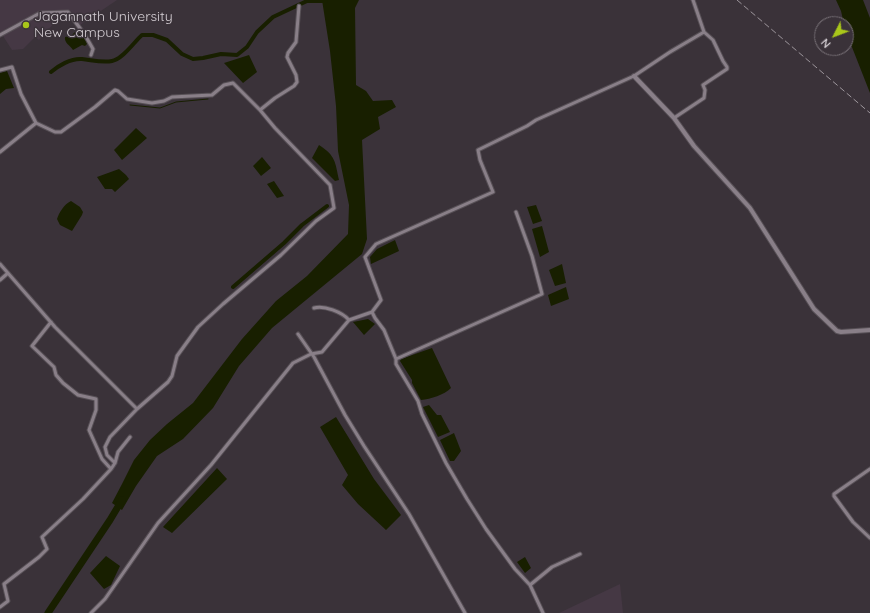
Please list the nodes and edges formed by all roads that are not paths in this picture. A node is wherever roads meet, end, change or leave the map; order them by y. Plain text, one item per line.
1 (693, 0) edge
2 (298, 6) dead end
3 (704, 32) junction
4 (0, 35) edge
5 (91, 55) dead end
6 (0, 70) edge
7 (634, 76) junction
8 (260, 110) junction
9 (674, 118) junction
10 (36, 123) junction
11 (0, 152) edge
12 (516, 212) dead end
13 (0, 264) edge
14 (8, 273) junction
15 (0, 280) edge
16 (314, 308) dead end
17 (372, 312) junction
18 (348, 320) junction
19 (51, 322) junction
20 (870, 330) edge
21 (298, 334) dead end
22 (311, 354) junction
23 (396, 359) junction
24 (137, 409) junction
25 (130, 437) dead end
26 (115, 463) junction
27 (111, 469) junction
28 (870, 469) edge
29 (870, 538) edge
30 (580, 554) dead end
31 (530, 585) junction
32 (0, 607) edge
33 (91, 613) edge
34 (465, 613) edge
35 (543, 613) edge

1 - 3 street
2 - 8 street
3 - 7 street
3 - 9 street
4 - 5 street
6 - 10 street
7 - 9 street
7 - 17 street
8 - 10 street
8 - 24 street
9 - 20 street
10 - 11 street
12 - 23 street
13 - 14 street
14 - 15 street
14 - 19 street
16 - 18 street
17 - 18 street
17 - 23 street
18 - 22 street
19 - 24 street
19 - 27 street
21 - 22 street
22 - 33 street
22 - 34 street
23 - 31 street
24 - 26 street
25 - 26 street
26 - 27 street
27 - 32 street
28 - 29 street
30 - 31 street
31 - 35 street

